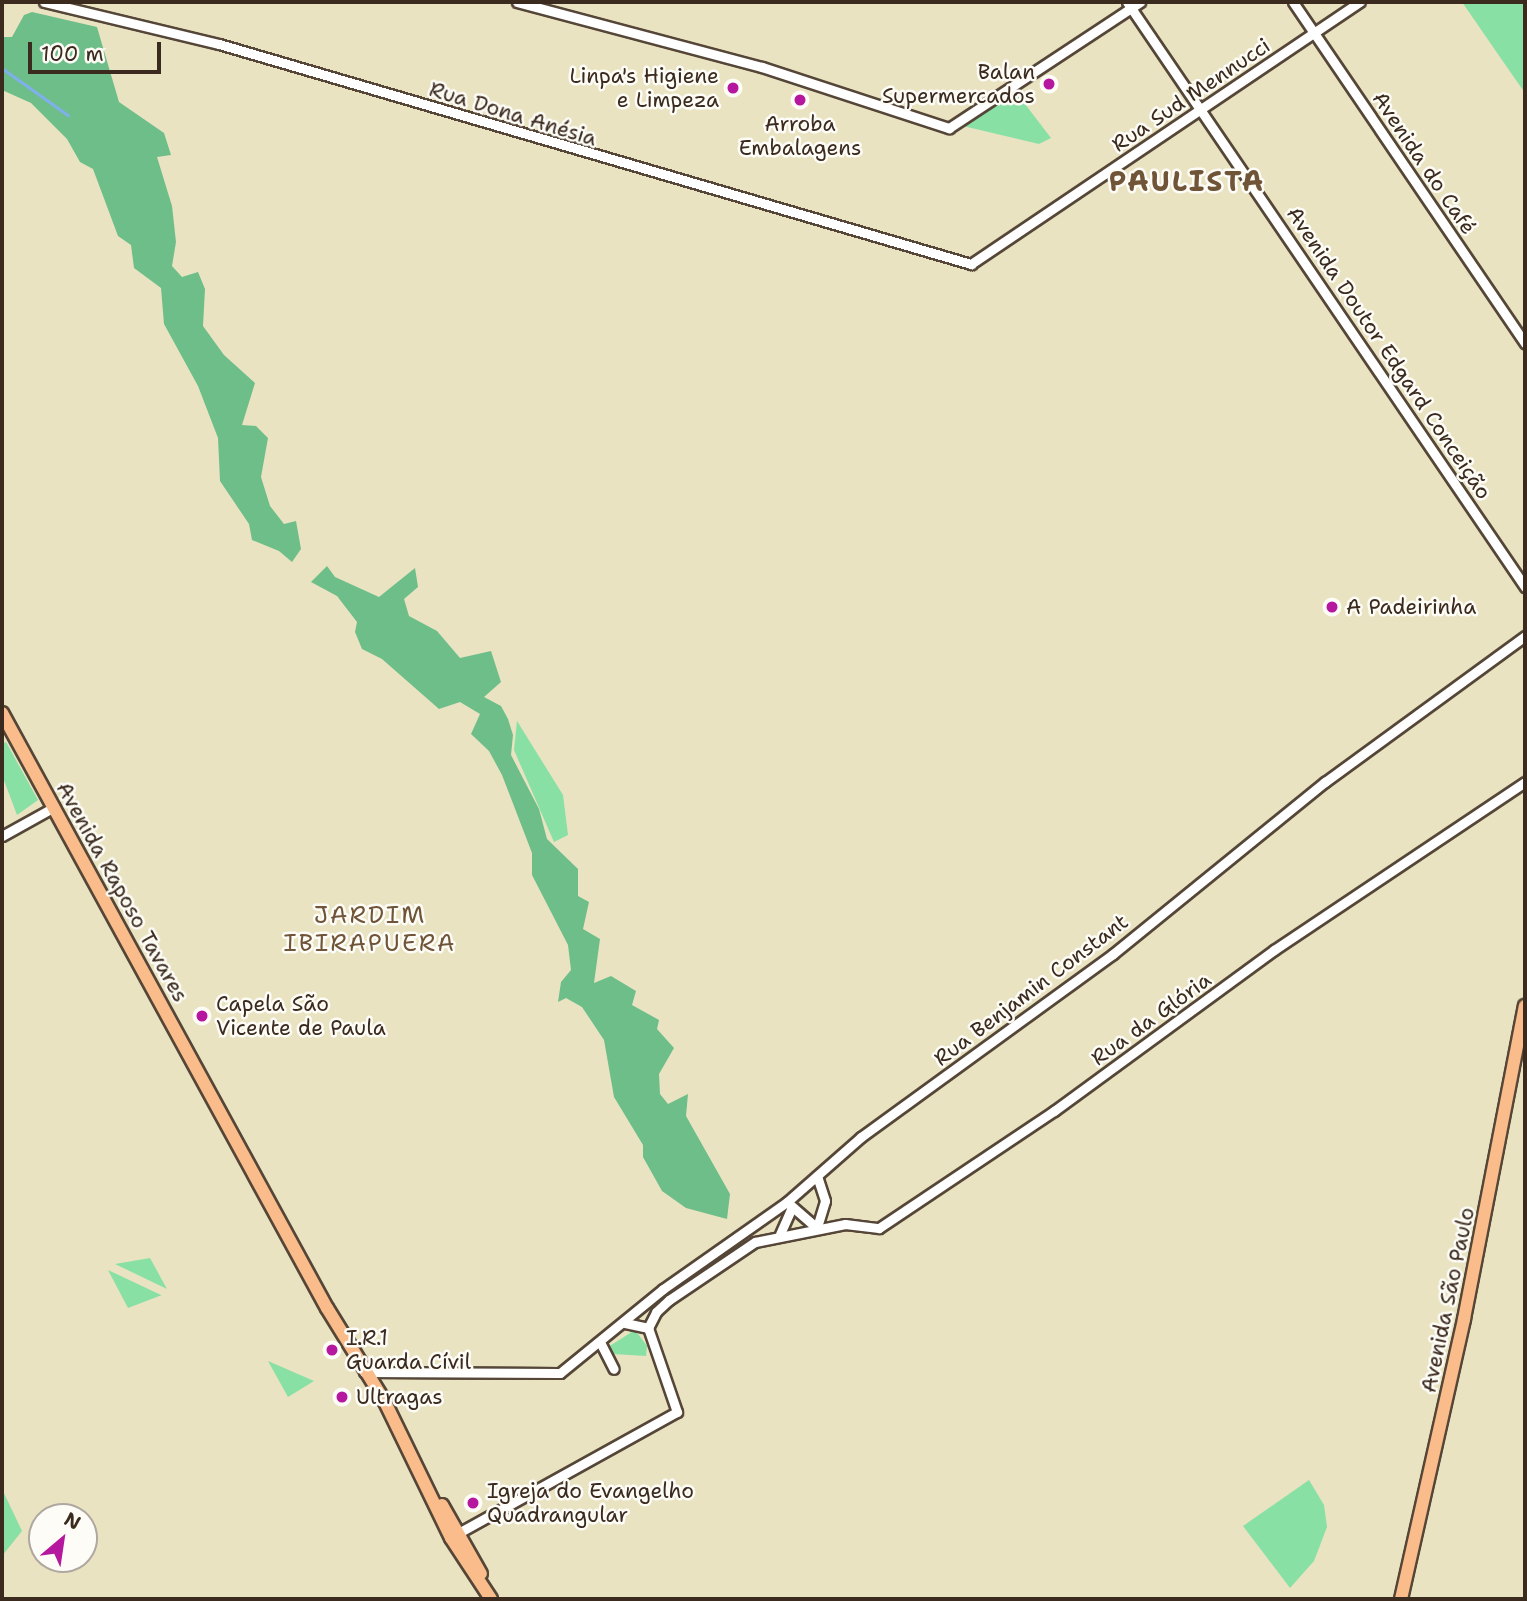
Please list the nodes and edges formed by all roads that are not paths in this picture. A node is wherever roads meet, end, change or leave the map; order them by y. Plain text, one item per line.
1 (44, 2) edge
2 (517, 2) edge
3 (1140, 2) edge
4 (1293, 2) edge
5 (1360, 2) edge
6 (1129, 5) edge
7 (1315, 32) junction
8 (1201, 109) junction
9 (971, 264) joint
10 (1525, 344) edge
11 (1525, 587) edge
12 (1525, 636) edge
13 (2, 713) edge
14 (1525, 782) edge
15 (54, 807) junction
16 (2, 835) edge
17 (1525, 1006) edge
18 (817, 1176) junction
19 (789, 1206) junction
20 (817, 1228) junction
21 (780, 1234) junction
22 (625, 1322) junction
23 (649, 1328) junction
24 (600, 1342) junction
25 (614, 1369) dead end
26 (363, 1372) junction
27 (455, 1535) junction
28 (491, 1599) edge
29 (1401, 1599) edge

1 - 9 street, Rua Dona Anésia
2 - 6 street
3 - 6 street
4 - 7 street, Avenida do Café
5 - 7 street, Rua Sud Mennucci
6 - 8 street, Avenida Doutor Edgard Conceição
7 - 8 street, Rua Sud Mennucci
7 - 10 street, Avenida do Café
8 - 9 street, Rua Sud Mennucci
8 - 11 street, Avenida Doutor Edgard Conceição
12 - 18 street, Rua Benjamin Constant
13 - 15 main road, Avenida Raposo Tavares
14 - 20 street, Rua da Glória
15 - 16 street
15 - 26 main road, Avenida Raposo Tavares
17 - 29 main road, Avenida São Paulo
18 - 19 street, Rua Benjamin Constant
18 - 20 street
19 - 20 street
19 - 21 street
19 - 22 street, Rua Benjamin Constant
20 - 21 street, Rua da Glória
21 - 23 street
22 - 23 street
22 - 24 street, Rua Benjamin Constant
23 - 27 street
24 - 25 street
24 - 26 street, Rua Benjamin Constant
26 - 27 main road, Avenida Raposo Tavares
27 - 28 main road, Avenida Raposo Tavares

